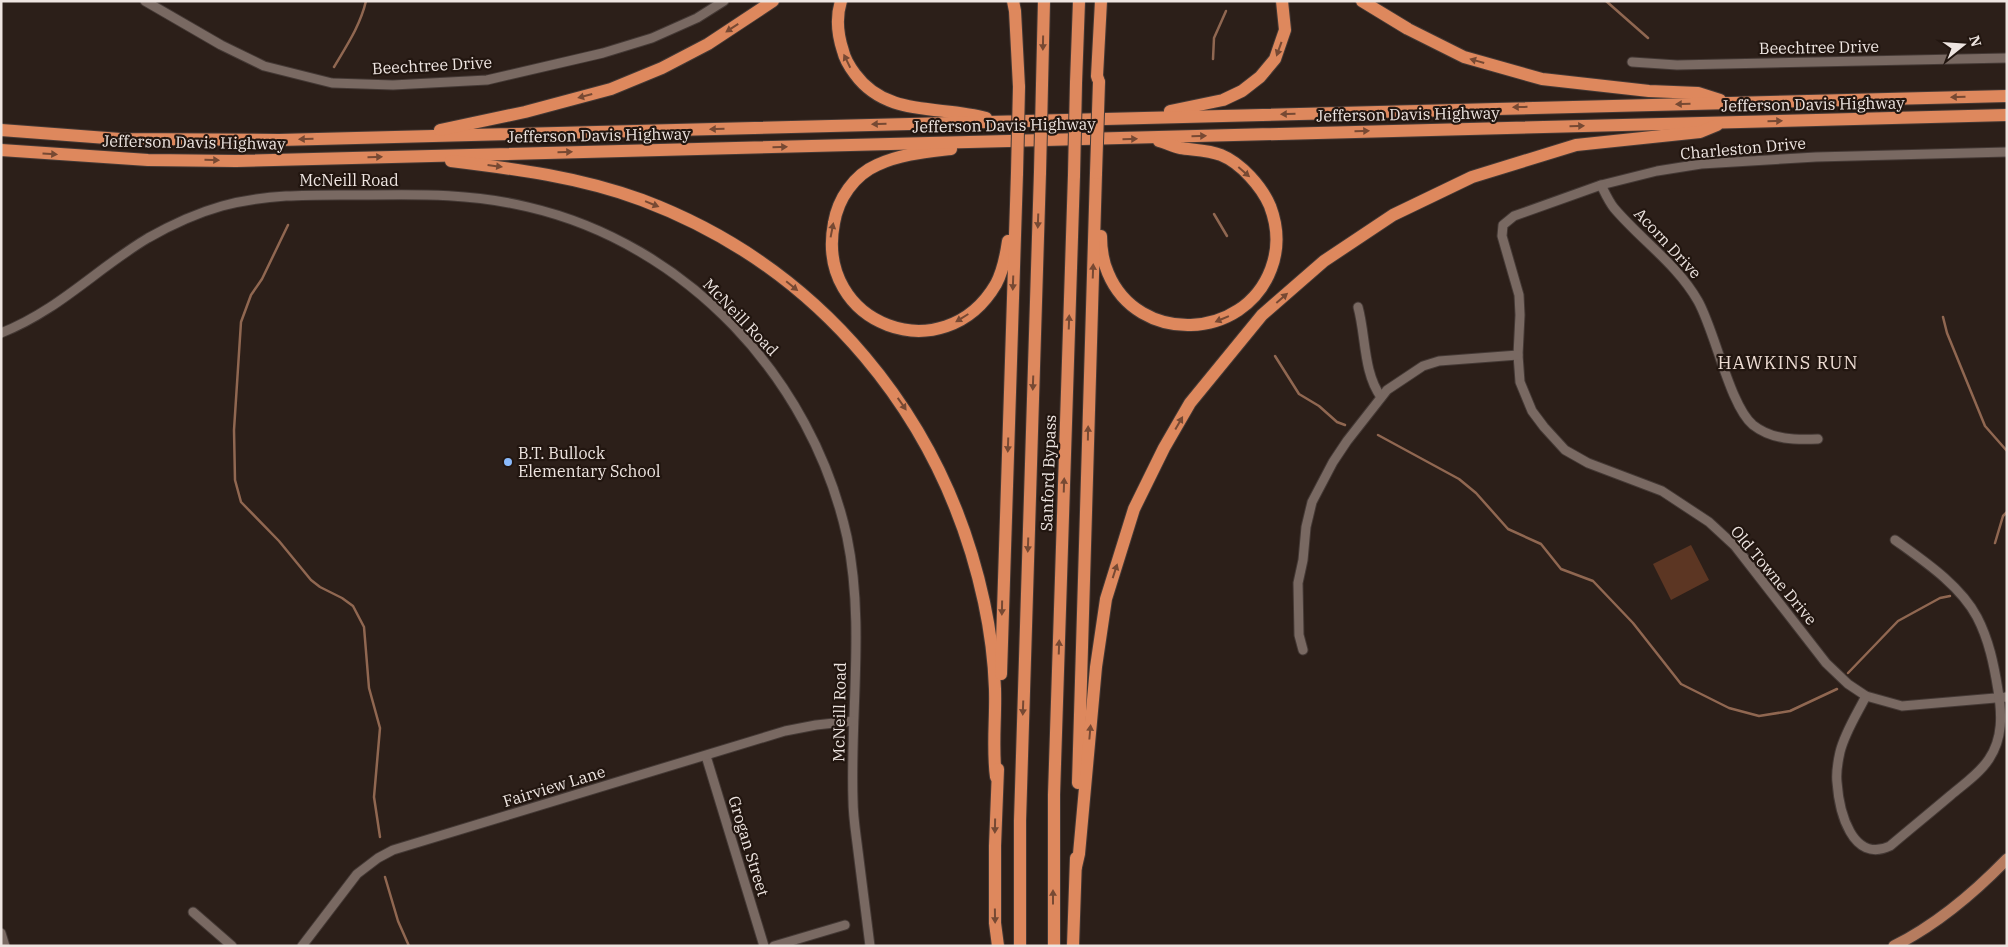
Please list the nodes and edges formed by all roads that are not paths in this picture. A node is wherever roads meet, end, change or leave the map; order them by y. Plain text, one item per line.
1 (145, 1) edge
2 (724, 1) edge
3 (773, 1) edge
4 (841, 1) edge
5 (1012, 1) edge
6 (1022, 1) edge
7 (1044, 1) edge
8 (1079, 1) edge
9 (1101, 1) edge
10 (1110, 1) edge
11 (1282, 1) edge
12 (1362, 1) edge
13 (2007, 58) edge
14 (1632, 62) dead end
15 (1098, 79) junction
16 (1019, 87) junction
17 (2007, 96) edge
18 (1732, 103) junction
19 (2007, 116) edge
20 (1154, 117) junction
21 (998, 121) junction
22 (1726, 122) junction
23 (1, 130) edge
24 (407, 136) junction
25 (1150, 139) junction
26 (977, 141) junction
27 (1, 150) edge
28 (2007, 152) edge
29 (412, 156) junction
30 (1096, 173) junction
31 (1016, 177) junction
32 (1601, 185) junction
33 (1502, 236) joint
34 (1358, 307) dead end
35 (1, 333) edge
36 (1518, 355) junction
37 (1381, 397) junction
38 (1818, 440) dead end
39 (1895, 540) dead end
40 (1303, 650) dead end
41 (1866, 696) junction
42 (2003, 696) edge
43 (853, 721) junction
44 (706, 756) junction
45 (996, 777) junction
46 (2007, 859) edge
47 (1076, 867) junction
48 (192, 912) dead end
49 (845, 925) dead end
50 (1, 933) edge
51 (5, 946) edge
52 (232, 946) edge
53 (302, 946) edge
54 (764, 946) edge
55 (774, 946) edge
56 (870, 946) edge
57 (998, 946) edge
58 (1020, 946) edge
59 (1054, 946) edge
60 (1073, 946) edge
61 (1894, 946) edge

1 - 2 street, Beechtree Drive
3 -> 24 highway
21 -> 4 highway
5 - 16 highway
6 - 16 highway
7 -> 58 highway, Sanford Bypass, bridge
59 -> 8 highway, Sanford Bypass, bridge
9 - 15 highway
10 - 15 highway
11 -> 20 highway
18 -> 12 highway
13 - 14 street, Beechtree Drive
15 - 30 highway, bridge
16 - 31 highway, bridge
17 -> 18 highway, Jefferson Davis Highway
18 -> 20 highway, Jefferson Davis Highway
22 -> 19 highway, Jefferson Davis Highway
20 - 21 highway, Jefferson Davis Highway
21 -> 24 highway, Jefferson Davis Highway
25 -> 22 highway, Jefferson Davis Highway
47 -> 22 highway
24 -> 23 highway, Jefferson Davis Highway
26 -> 25 highway, Jefferson Davis Highway
25 -> 30 highway
29 -> 26 highway, Jefferson Davis Highway
31 -> 26 highway
27 -> 29 highway, Jefferson Davis Highway
28 - 32 street, Charleston Drive
29 -> 45 highway
47 -> 30 highway
31 -> 45 highway
32 - 33 street, Charleston Drive
32 - 38 street, Acorn Drive
33 - 36 street, Old Towne Drive
34 - 37 street
35 - 43 street, McNeill Road
36 - 37 street
36 - 41 street, Old Towne Drive
37 - 40 street
39 - 42 street
41 - 42 street, Old Towne Drive
41 - 42 street
43 - 44 street, Fairview Lane
43 - 56 street, McNeill Road
44 - 53 street, Fairview Lane
44 - 54 street, Grogan Street
45 -> 57 highway
46 - 61 main road
47 - 60 highway
48 - 52 street
49 - 55 street
50 - 51 street

